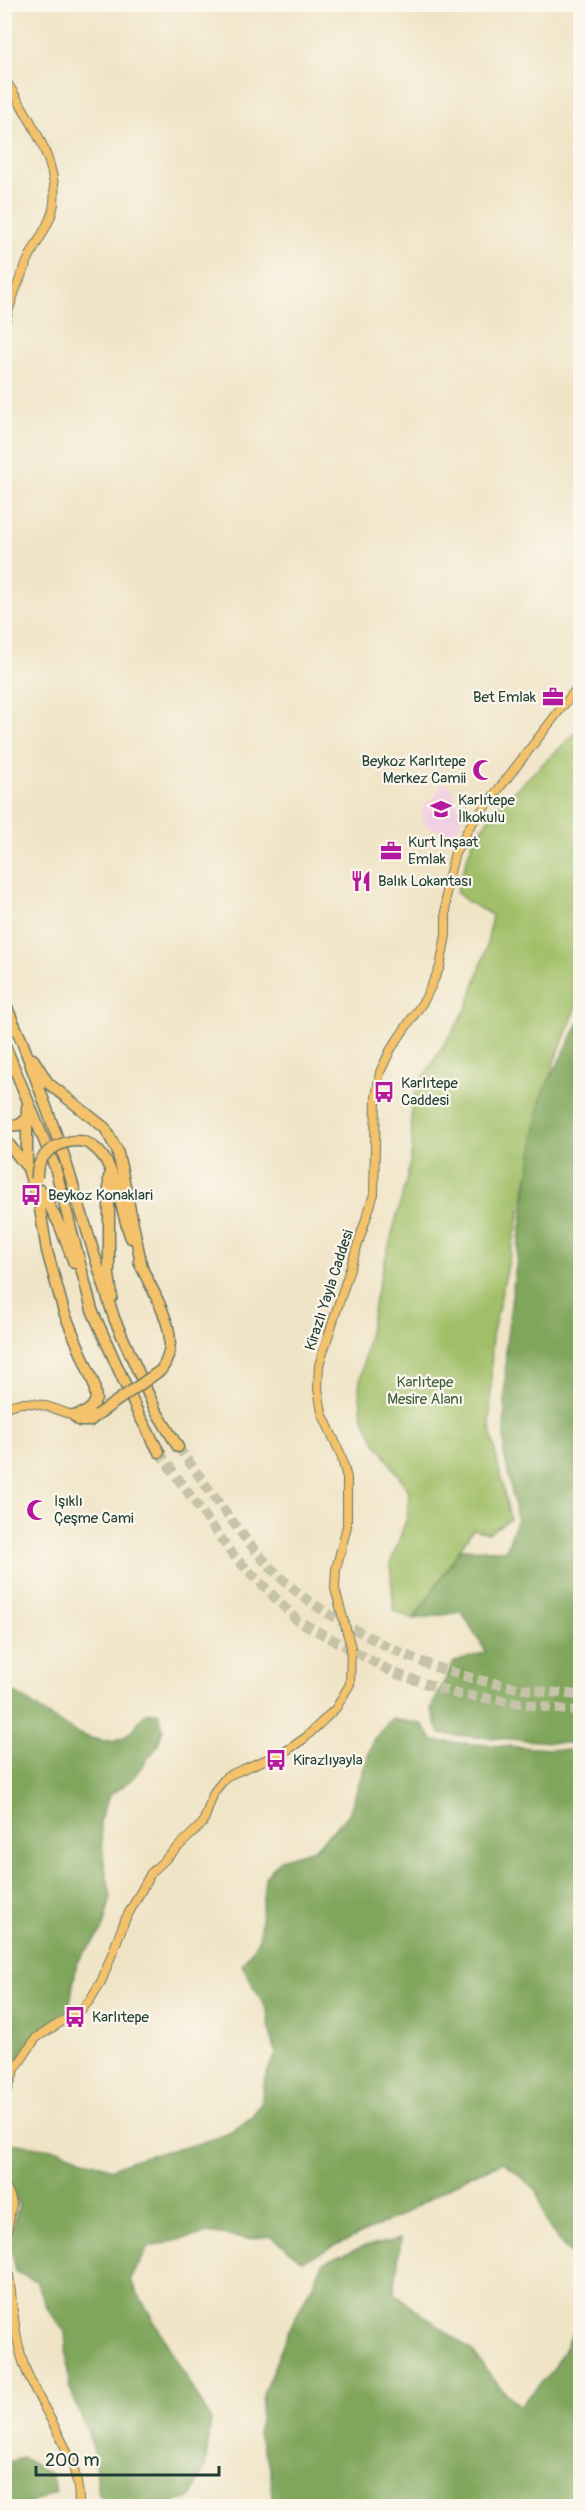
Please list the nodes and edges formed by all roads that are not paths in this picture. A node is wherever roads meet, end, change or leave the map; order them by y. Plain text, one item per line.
1 (4, 78) edge
2 (4, 327) edge
3 (580, 684) edge
4 (4, 1002) edge
5 (4, 1043) edge
6 (24, 1044) junction
7 (26, 1094) junction
8 (28, 1118) junction
9 (4, 1126) edge
10 (4, 1138) edge
11 (109, 1162) junction
12 (27, 1166) junction
13 (41, 1190) junction
14 (142, 1267) junction
15 (58, 1292) junction
16 (92, 1310) junction
17 (114, 1318) junction
18 (4, 1408) edge
19 (74, 1416) junction
20 (178, 1447) tunnel mouth
21 (159, 1452) tunnel mouth
22 (4, 2100) edge
23 (7, 2205) edge
24 (5, 2241) edge
25 (6, 2266) edge
26 (79, 2506) edge

1 - 2 main road
3 - 22 main road, Kirazlı Yayla Caddesi
4 - 6 highway
5 - 7 highway
6 - 14 highway
6 - 17 highway
7 - 8 highway
7 - 16 highway
8 - 9 highway
8 - 12 highway
10 - 12 highway
11 - 13 highway, bridge
11 - 14 highway
11 - 17 highway
12 - 15 highway
13 - 15 highway
13 - 16 highway
14 - 19 highway, bridge
15 - 19 highway
16 - 21 highway
17 - 20 highway
18 - 19 main road
23 - 24 main road
24 - 25 main road
25 - 26 main road

